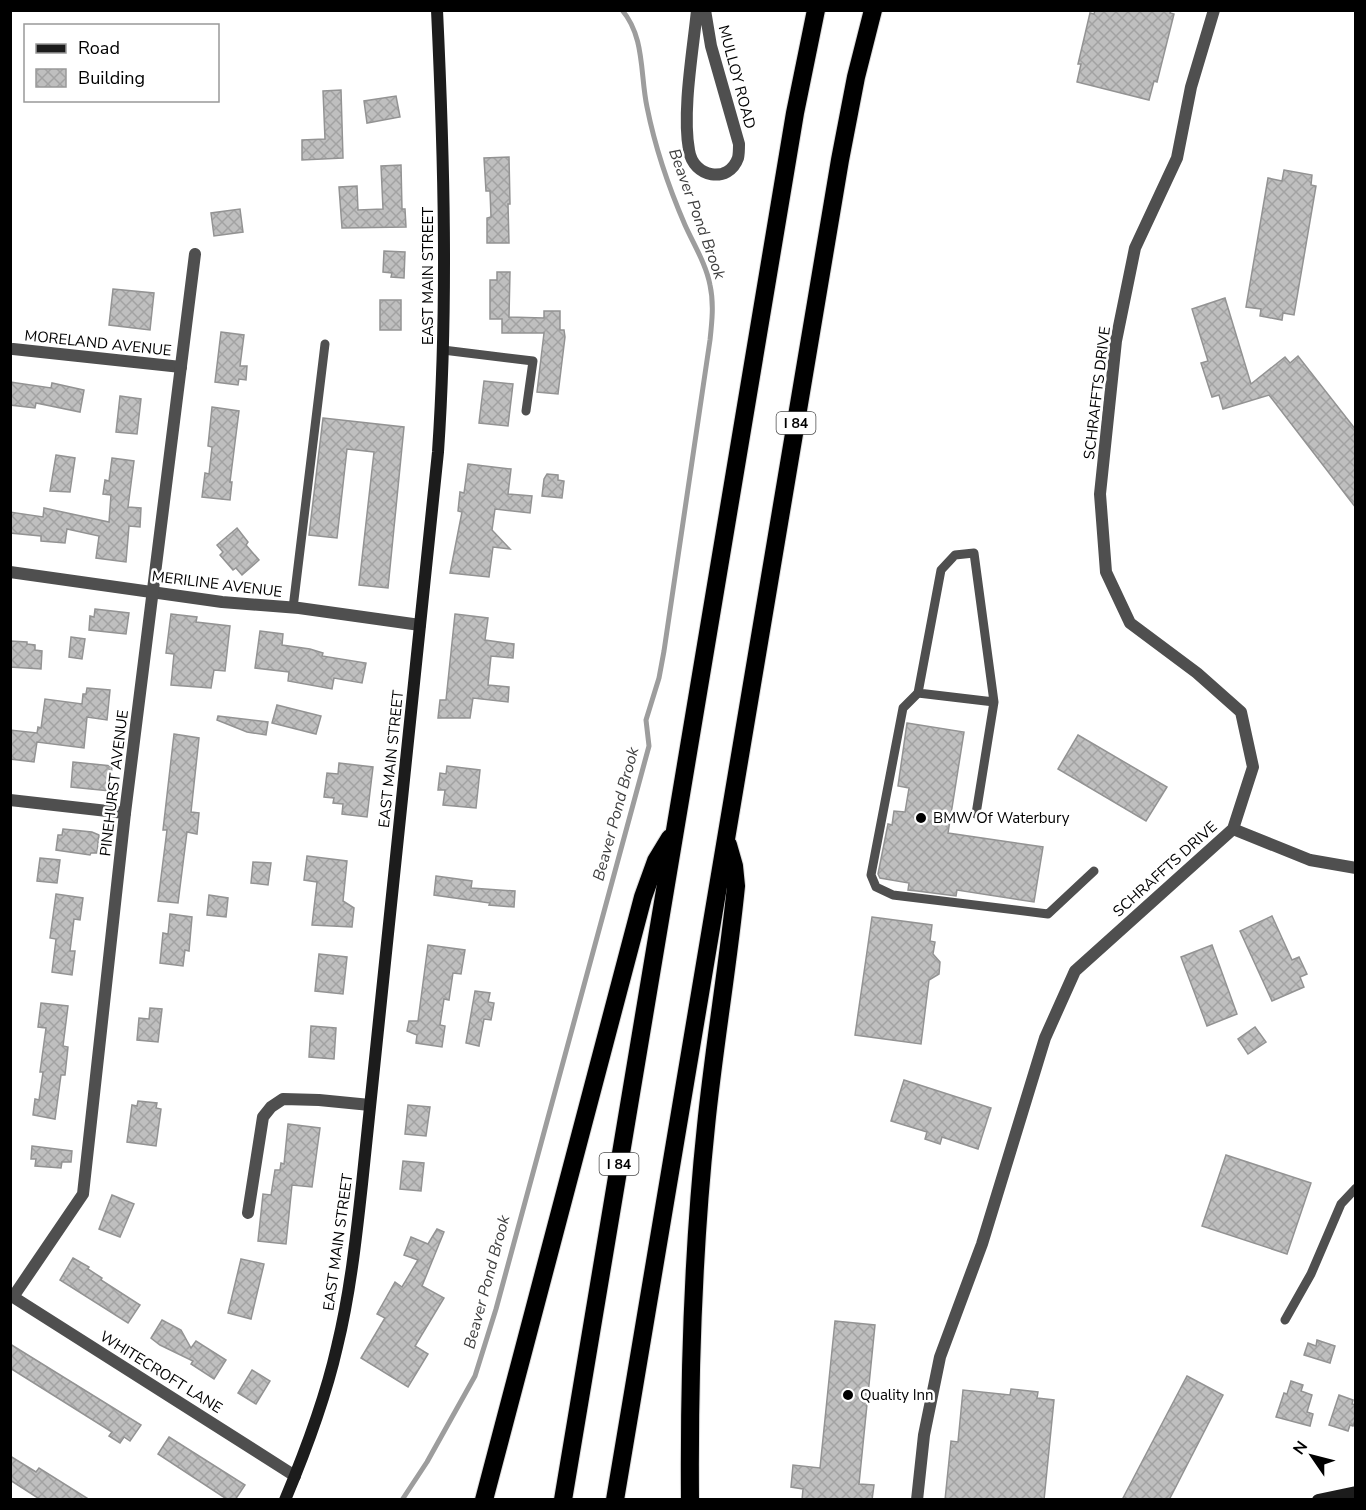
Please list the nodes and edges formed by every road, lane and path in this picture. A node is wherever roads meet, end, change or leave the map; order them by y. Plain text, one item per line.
1 (437, 10) edge
2 (697, 10) edge
3 (705, 10) edge
4 (816, 10) edge
5 (873, 10) edge
6 (1215, 10) edge
7 (195, 254) dead end
8 (326, 344) dead end
9 (13, 349) dead end
10 (444, 350) junction
11 (181, 367) junction
12 (526, 411) dead end
13 (10, 572) edge
14 (153, 592) junction
15 (293, 608) junction
16 (420, 625) junction
17 (918, 693) junction
18 (994, 702) junction
19 (10, 800) edge
20 (125, 813) junction
21 (976, 814) dead end
22 (675, 829) junction
23 (1233, 829) junction
24 (726, 837) junction
25 (1356, 868) edge
26 (1095, 871) dead end
27 (370, 1105) junction
28 (1356, 1188) edge
29 (248, 1213) dead end
30 (12, 1296) edge
31 (1285, 1320) dead end
32 (295, 1476) junction
33 (1356, 1492) edge
34 (285, 1500) edge
35 (484, 1500) edge
36 (563, 1500) edge
37 (615, 1500) edge
38 (690, 1500) edge
39 (917, 1500) edge
40 (1318, 1500) edge

1 - 10 main road, EAST MAIN STREET
2 - 3 street, MULLOY ROAD
4 - 22 highway, I 84
5 - 24 highway, I 84
6 - 23 street, SCHRAFFTS DRIVE
7 - 11 street, PINEHURST AVENUE
8 - 15 lane
9 - 11 street, MORELAND AVENUE
10 - 12 lane
10 - 16 main road, EAST MAIN STREET
11 - 14 street, PINEHURST AVENUE
13 - 14 street, MERILINE AVENUE
14 - 15 street, MERILINE AVENUE
14 - 20 street, PINEHURST AVENUE
15 - 16 street, MERILINE AVENUE
16 - 27 main road, EAST MAIN STREET
17 - 18 lane
17 - 18 lane
17 - 26 lane
18 - 21 lane
19 - 20 street
20 - 30 street, PINEHURST AVENUE
22 - 35 highway
22 - 36 highway, I 84
23 - 25 street
23 - 39 street, SCHRAFFTS DRIVE
24 - 37 highway, I 84
24 - 38 highway
27 - 29 street
27 - 32 main road, EAST MAIN STREET
28 - 31 lane
30 - 32 street, WHITECROFT LANE
32 - 34 main road, EAST MAIN STREET
33 - 40 main road

